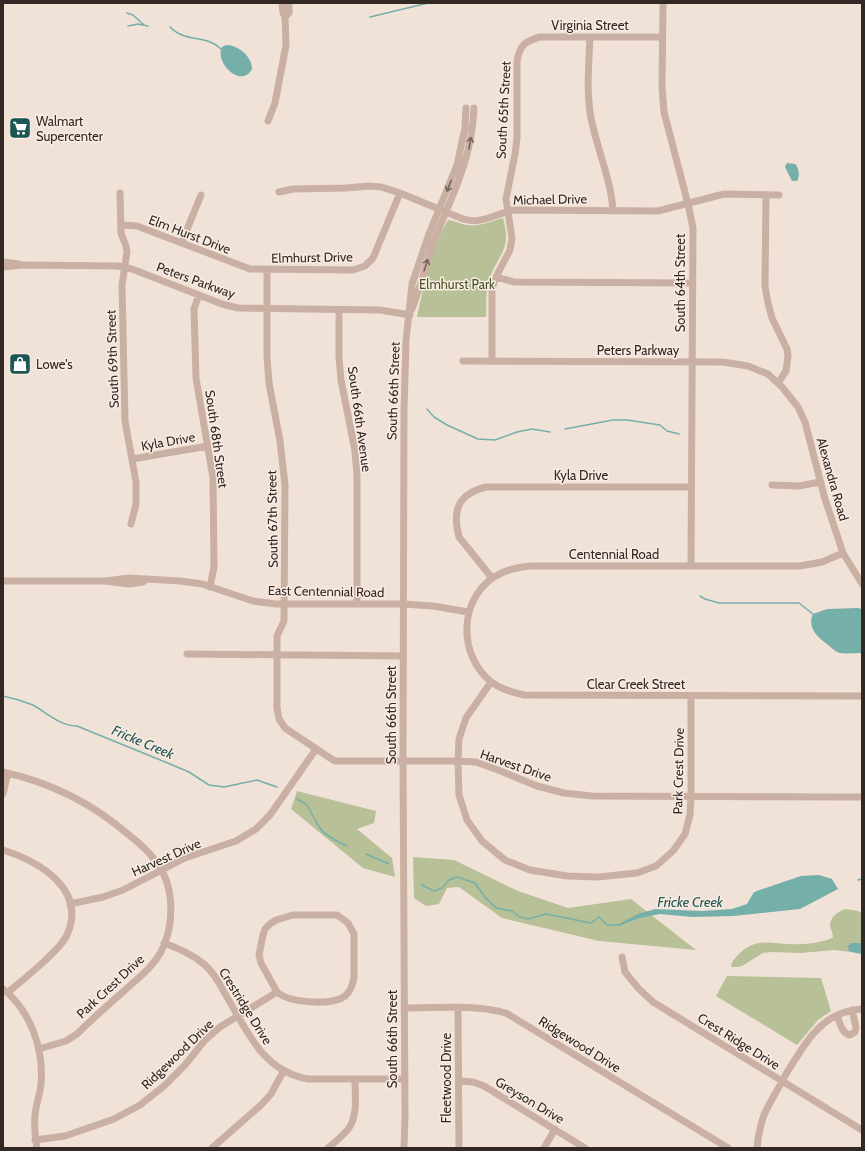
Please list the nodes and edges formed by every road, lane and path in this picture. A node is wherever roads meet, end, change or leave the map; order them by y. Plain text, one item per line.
1 (282, 3) edge
2 (289, 3) edge
3 (662, 3) edge
4 (285, 17) junction
5 (590, 37) junction
6 (662, 37) junction
7 (522, 47) joint
8 (470, 108) dead end
9 (268, 121) dead end
10 (279, 192) dead end
11 (120, 193) dead end
12 (400, 193) junction
13 (201, 195) dead end
14 (766, 195) junction
15 (779, 195) dead end
16 (688, 204) junction
17 (442, 211) junction
18 (507, 211) junction
19 (613, 211) junction
20 (121, 225) junction
21 (182, 242) junction
22 (3, 262) edge
23 (23, 265) junction
24 (3, 267) edge
25 (124, 267) junction
26 (250, 269) joint
27 (267, 270) junction
28 (496, 277) junction
29 (692, 283) junction
30 (199, 295) junction
31 (267, 309) junction
32 (339, 310) junction
33 (410, 315) junction
34 (463, 361) dead end
35 (492, 361) junction
36 (692, 362) junction
37 (778, 383) junction
38 (208, 446) junction
39 (132, 459) junction
40 (820, 482) junction
41 (772, 486) dead end
42 (691, 487) junction
43 (131, 524) dead end
44 (843, 553) junction
45 (690, 566) junction
46 (492, 578) junction
47 (3, 581) edge
48 (862, 584) edge
49 (210, 587) junction
50 (284, 604) junction
51 (357, 604) junction
52 (403, 604) junction
53 (468, 612) junction
54 (187, 654) dead end
55 (277, 655) junction
56 (403, 656) junction
57 (491, 682) junction
58 (691, 696) junction
59 (862, 696) edge
60 (316, 749) junction
61 (458, 761) junction
62 (403, 762) junction
63 (6, 772) edge
64 (3, 794) edge
65 (691, 797) junction
66 (862, 798) edge
67 (3, 850) edge
68 (161, 870) junction
69 (70, 904) junction
70 (164, 943) junction
71 (622, 957) dead end
72 (5, 991) edge
73 (277, 992) junction
74 (404, 1008) junction
75 (458, 1008) junction
76 (862, 1009) edge
77 (852, 1010) junction
78 (837, 1015) junction
79 (238, 1016) junction
80 (39, 1049) junction
81 (283, 1072) junction
82 (405, 1079) junction
83 (355, 1080) junction
84 (459, 1081) junction
85 (782, 1082) junction
86 (405, 1116) junction
87 (555, 1129) junction
88 (862, 1130) edge
89 (35, 1140) junction
90 (37, 1148) edge
91 (212, 1148) edge
92 (328, 1148) edge
93 (404, 1148) edge
94 (407, 1148) edge
95 (459, 1148) edge
96 (544, 1148) edge
97 (585, 1148) edge
98 (728, 1148) edge
99 (757, 1148) edge

1 - 4 street
2 - 4 street
3 - 6 street, South 64th Street
4 - 9 street
5 - 6 street, Virginia Street
5 - 7 street, Virginia Street
5 - 19 street
6 - 16 street, South 64th Street
7 - 18 street, South 65th Street
8 - 17 street, South 66th Street
10 - 12 street, Michael Drive
11 - 20 street, South 69th Street
12 - 17 street, Michael Drive
12 - 27 street, Elmhurst Drive
13 - 21 street
14 - 15 street, Michael Drive
14 - 16 street, Michael Drive
14 - 37 street
16 - 19 street, Michael Drive
16 - 29 street, South 64th Street
17 - 18 street, Michael Drive
17 - 33 street, South 66th Street
18 - 19 street, Michael Drive
18 - 28 street, South 65th Street
20 - 21 street, Elm Hurst Drive
20 - 25 street, South 69th Street
21 - 26 street, Elm Hurst Drive
22 - 23 street
23 - 24 street
23 - 25 street, Peters Parkway
25 - 30 street, Peters Parkway
25 - 39 street, South 69th Street
26 - 27 street, Elmhurst Drive
27 - 31 street, South 67th Street
28 - 29 street
28 - 35 street, South 65th Street
29 - 36 street, South 64th Street
30 - 31 street, Peters Parkway
30 - 38 street, South 68th Street
31 - 32 street, Peters Parkway
31 - 50 street, South 67th Street
32 - 33 street, Peters Parkway
32 - 51 street, South 66th Avenue
33 - 52 street, South 66th Street
34 - 35 street, Peters Parkway
35 - 36 street, Peters Parkway
36 - 37 street, Peters Parkway
36 - 42 street, South 64th Street
37 - 40 street, Alexandra Road
38 - 39 street, Kyla Drive
38 - 49 street, South 68th Street
39 - 43 street, South 69th Street
40 - 41 street
40 - 44 street, Alexandra Road
42 - 45 street, South 64th Street
42 - 46 street, Kyla Drive
44 - 45 street, Centennial Road
44 - 48 street, Alexandra Road
45 - 46 street, Centennial Road
46 - 53 street, Centennial Road
47 - 49 street, East Centennial Road
49 - 50 street, East Centennial Road
50 - 51 street, East Centennial Road
50 - 55 street, South 67th Street
51 - 52 street, East Centennial Road
52 - 53 street
52 - 56 street, South 66th Street
53 - 57 street, Clear Creek Street
54 - 55 street
55 - 56 street
55 - 60 street, South 67th Street
56 - 62 street, South 66th Street
57 - 58 street, Clear Creek Street
57 - 61 street
58 - 59 street, Clear Creek Street
58 - 65 street, Park Crest Drive
60 - 62 street, Harvest Drive
60 - 68 street, Harvest Drive
61 - 62 street, Harvest Drive
61 - 65 street, Harvest Drive
61 - 65 street, Park Crest Drive
62 - 74 street, South 66th Street
63 - 64 street
63 - 68 street, Park Crest Drive
65 - 66 street, Harvest Drive
67 - 69 street
68 - 69 street, Harvest Drive
68 - 70 street, Park Crest Drive
69 - 72 street
70 - 79 street, Crestridge Drive
70 - 80 street, Park Crest Drive
71 - 85 street, Crest Ridge Drive
72 - 80 street
73 - 73 street
73 - 79 street, Ridgewood Drive
74 - 75 street, Ridgewood Drive
74 - 82 street, South 66th Street
75 - 84 street, Fleetwood Drive
75 - 98 street, Ridgewood Drive
76 - 77 street
77 - 78 street
77 - 78 street
78 - 85 street
79 - 81 street, Crestridge Drive
79 - 89 street, Ridgewood Drive
80 - 89 street
81 - 83 street, Crestridge Drive
81 - 91 street
82 - 83 street, Crestridge Drive
82 - 86 street, South 66th Street
83 - 92 street
84 - 87 street, Greyson Drive
84 - 95 street, Fleetwood Drive
85 - 88 street, Crest Ridge Drive
85 - 99 street
86 - 93 street, South 66th Street
86 - 94 street, South 66th Street
87 - 96 street
87 - 97 street, Greyson Drive
89 - 90 street

